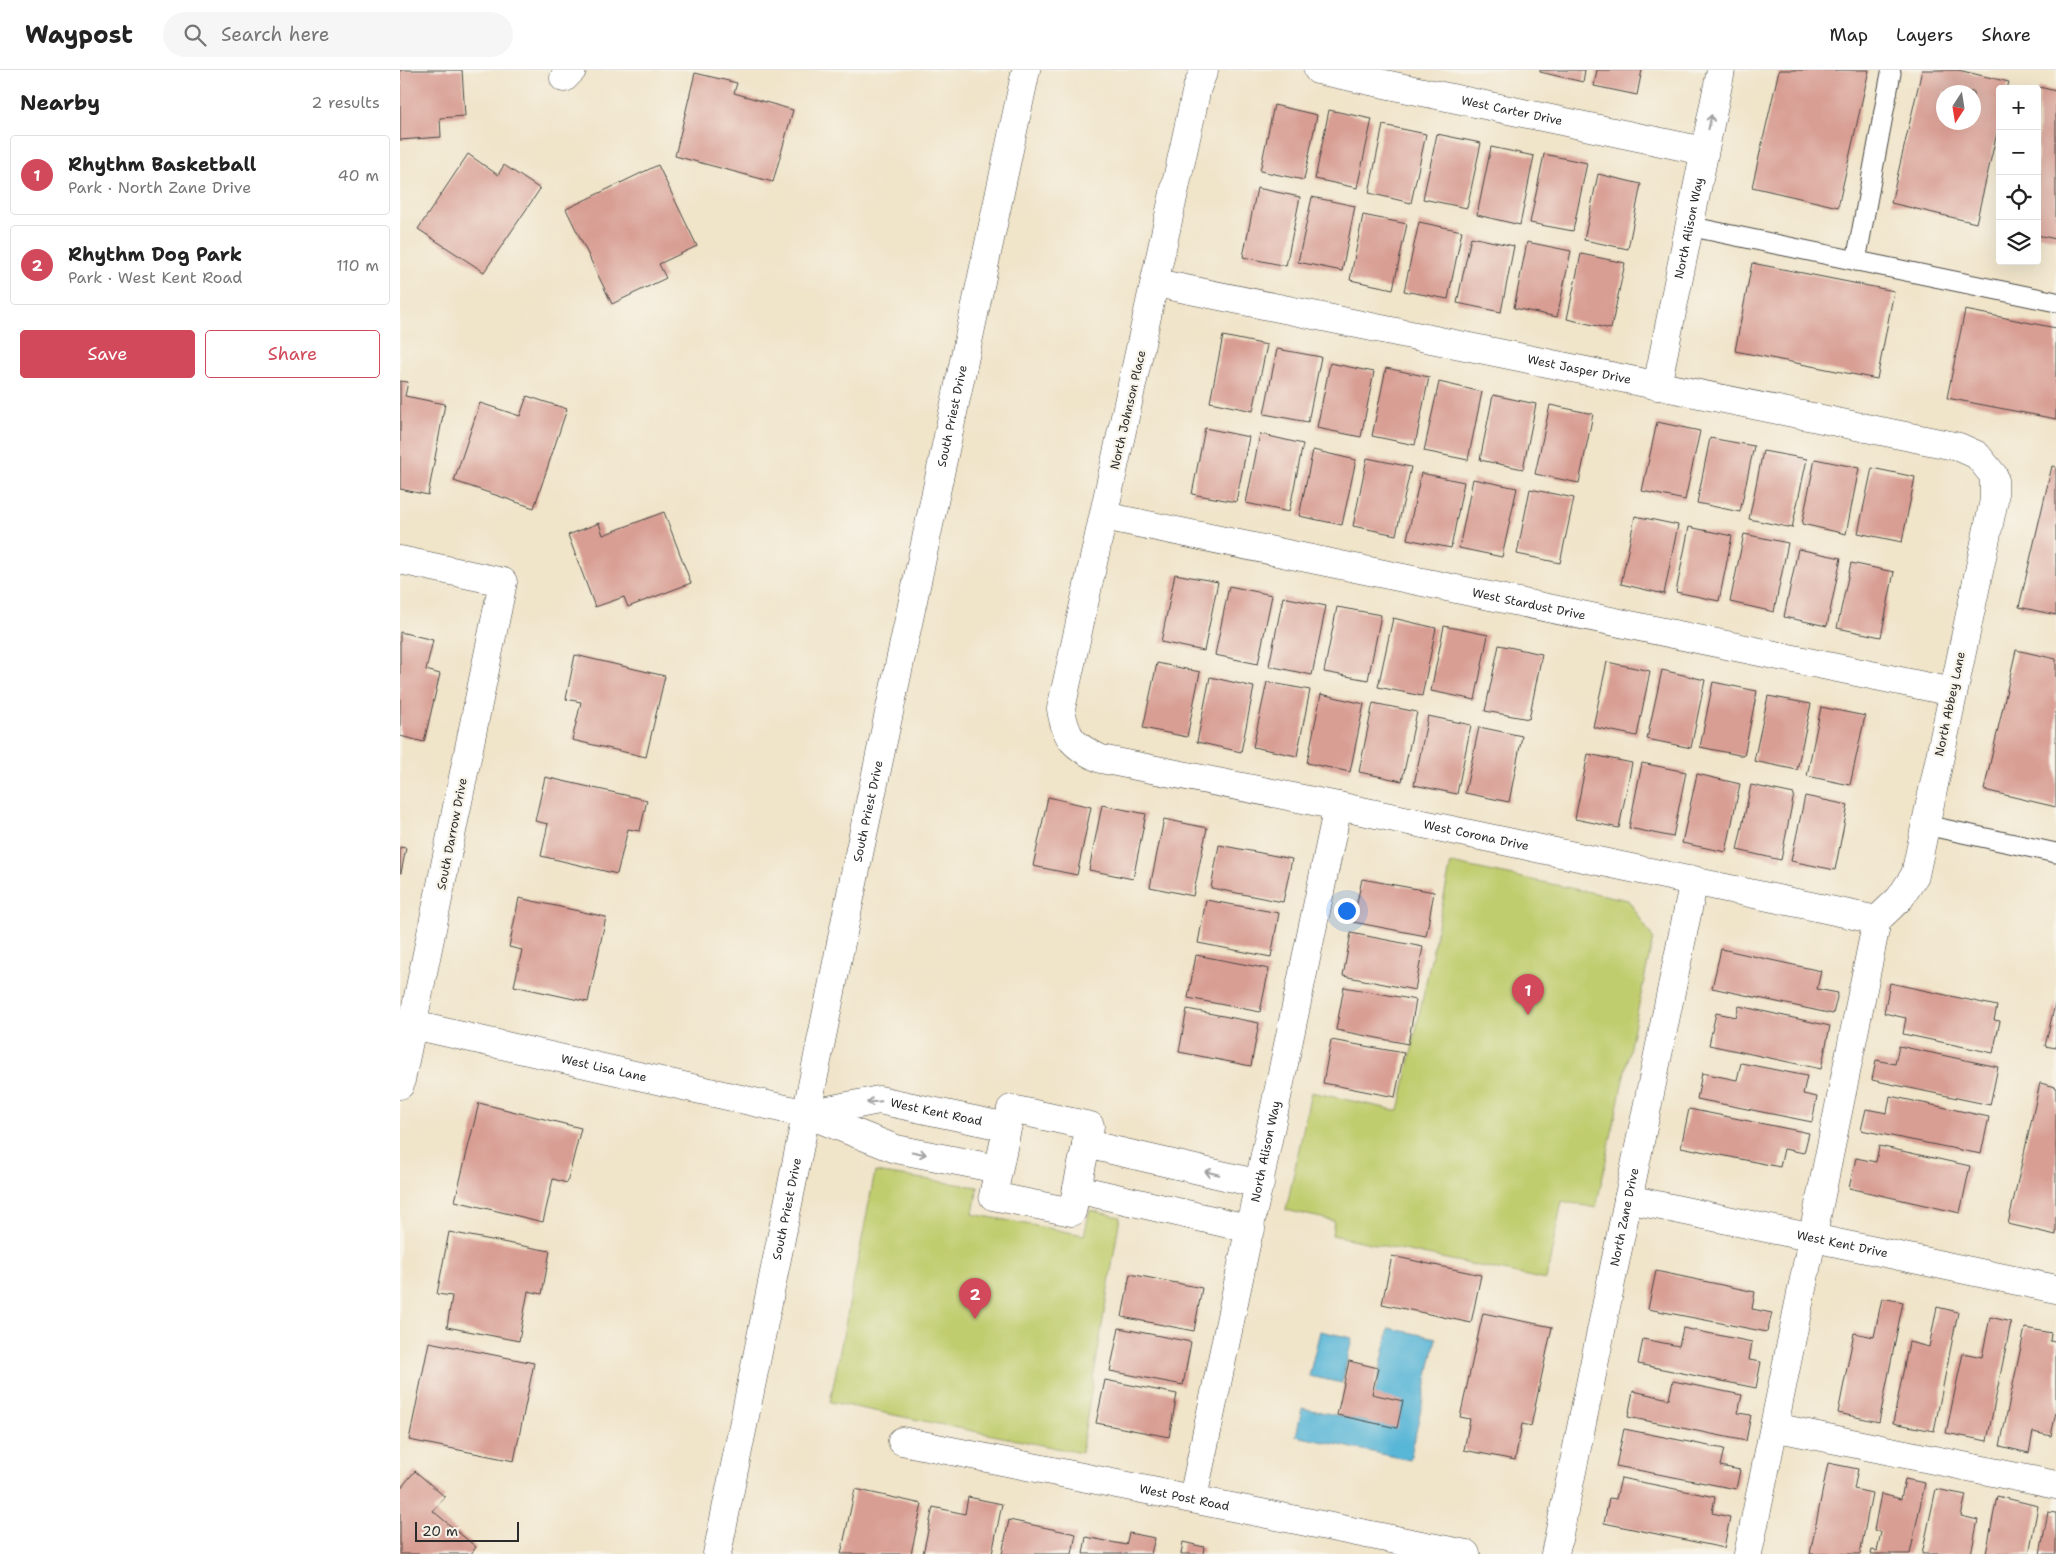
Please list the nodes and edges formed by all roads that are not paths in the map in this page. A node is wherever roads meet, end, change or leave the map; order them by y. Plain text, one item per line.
1 (1026, 70) edge
2 (1204, 70) edge
3 (1318, 70) edge
4 (1720, 70) edge
5 (1891, 73) dead end
6 (1704, 150) junction
7 (1688, 226) junction
8 (1856, 261) junction
9 (1156, 283) junction
10 (2056, 302) edge
11 (1657, 386) junction
12 (1994, 476) joint
13 (1104, 516) junction
14 (400, 560) edge
15 (1953, 692) junction
16 (1077, 748) joint
17 (1338, 806) junction
18 (1925, 825) junction
19 (2056, 853) edge
20 (1694, 880) junction
21 (1877, 920) junction
22 (407, 1024) edge
23 (400, 1085) edge
24 (807, 1114) junction
25 (1007, 1127) junction
26 (1086, 1144) junction
27 (998, 1169) junction
28 (1260, 1184) junction
29 (1077, 1189) junction
30 (1628, 1200) junction
31 (1251, 1229) junction
32 (1812, 1238) junction
33 (2056, 1289) edge
34 (1774, 1427) junction
35 (902, 1441) dead end
36 (2056, 1485) edge
37 (1193, 1498) junction
38 (1365, 1544) edge
39 (717, 1554) edge
40 (1466, 1554) edge
41 (1555, 1554) edge
42 (1748, 1554) edge

1 - 24 street, South Priest Drive
2 - 9 street, North Johnson Place
3 - 6 street, West Carter Drive
6 -> 4 street, North Alison Way
5 - 8 lane
6 - 7 street, North Alison Way
7 - 8 lane
7 - 11 street, North Alison Way
8 - 10 lane
9 - 11 street, West Jasper Drive
9 - 13 street, North Johnson Place
11 - 12 street, West Jasper Drive
12 - 15 street, North Abbey Lane
13 - 15 street, West Stardust Drive
13 - 16 street, North Johnson Place
14 - 22 street, South Darrow Drive
15 - 18 street, North Abbey Lane
16 - 17 street, West Corona Drive
17 - 20 street, West Corona Drive
17 - 28 street, North Alison Way
18 - 19 lane
18 - 21 street, North Abbey Lane
20 - 21 street, West Corona Drive
20 - 30 street, North Zane Drive
21 - 32 street
22 - 23 street, South Darrow Drive
22 - 24 street, West Lisa Lane
25 -> 24 street, West Kent Road
24 -> 27 street, West Lisa Lane
24 - 39 street, South Priest Drive
25 - 26 street
25 - 27 street
28 -> 26 street
26 - 29 street
27 - 29 street
28 - 31 street, North Alison Way
29 - 31 street
30 - 32 street, West Kent Drive
30 - 41 street, North Zane Drive
31 - 37 street, North Alison Way
32 - 33 street, West Kent Drive
32 - 34 street
34 - 36 street
34 - 42 street
35 - 37 street, West Post Road
37 - 38 street, West Post Road
38 - 40 street, West Post Road

